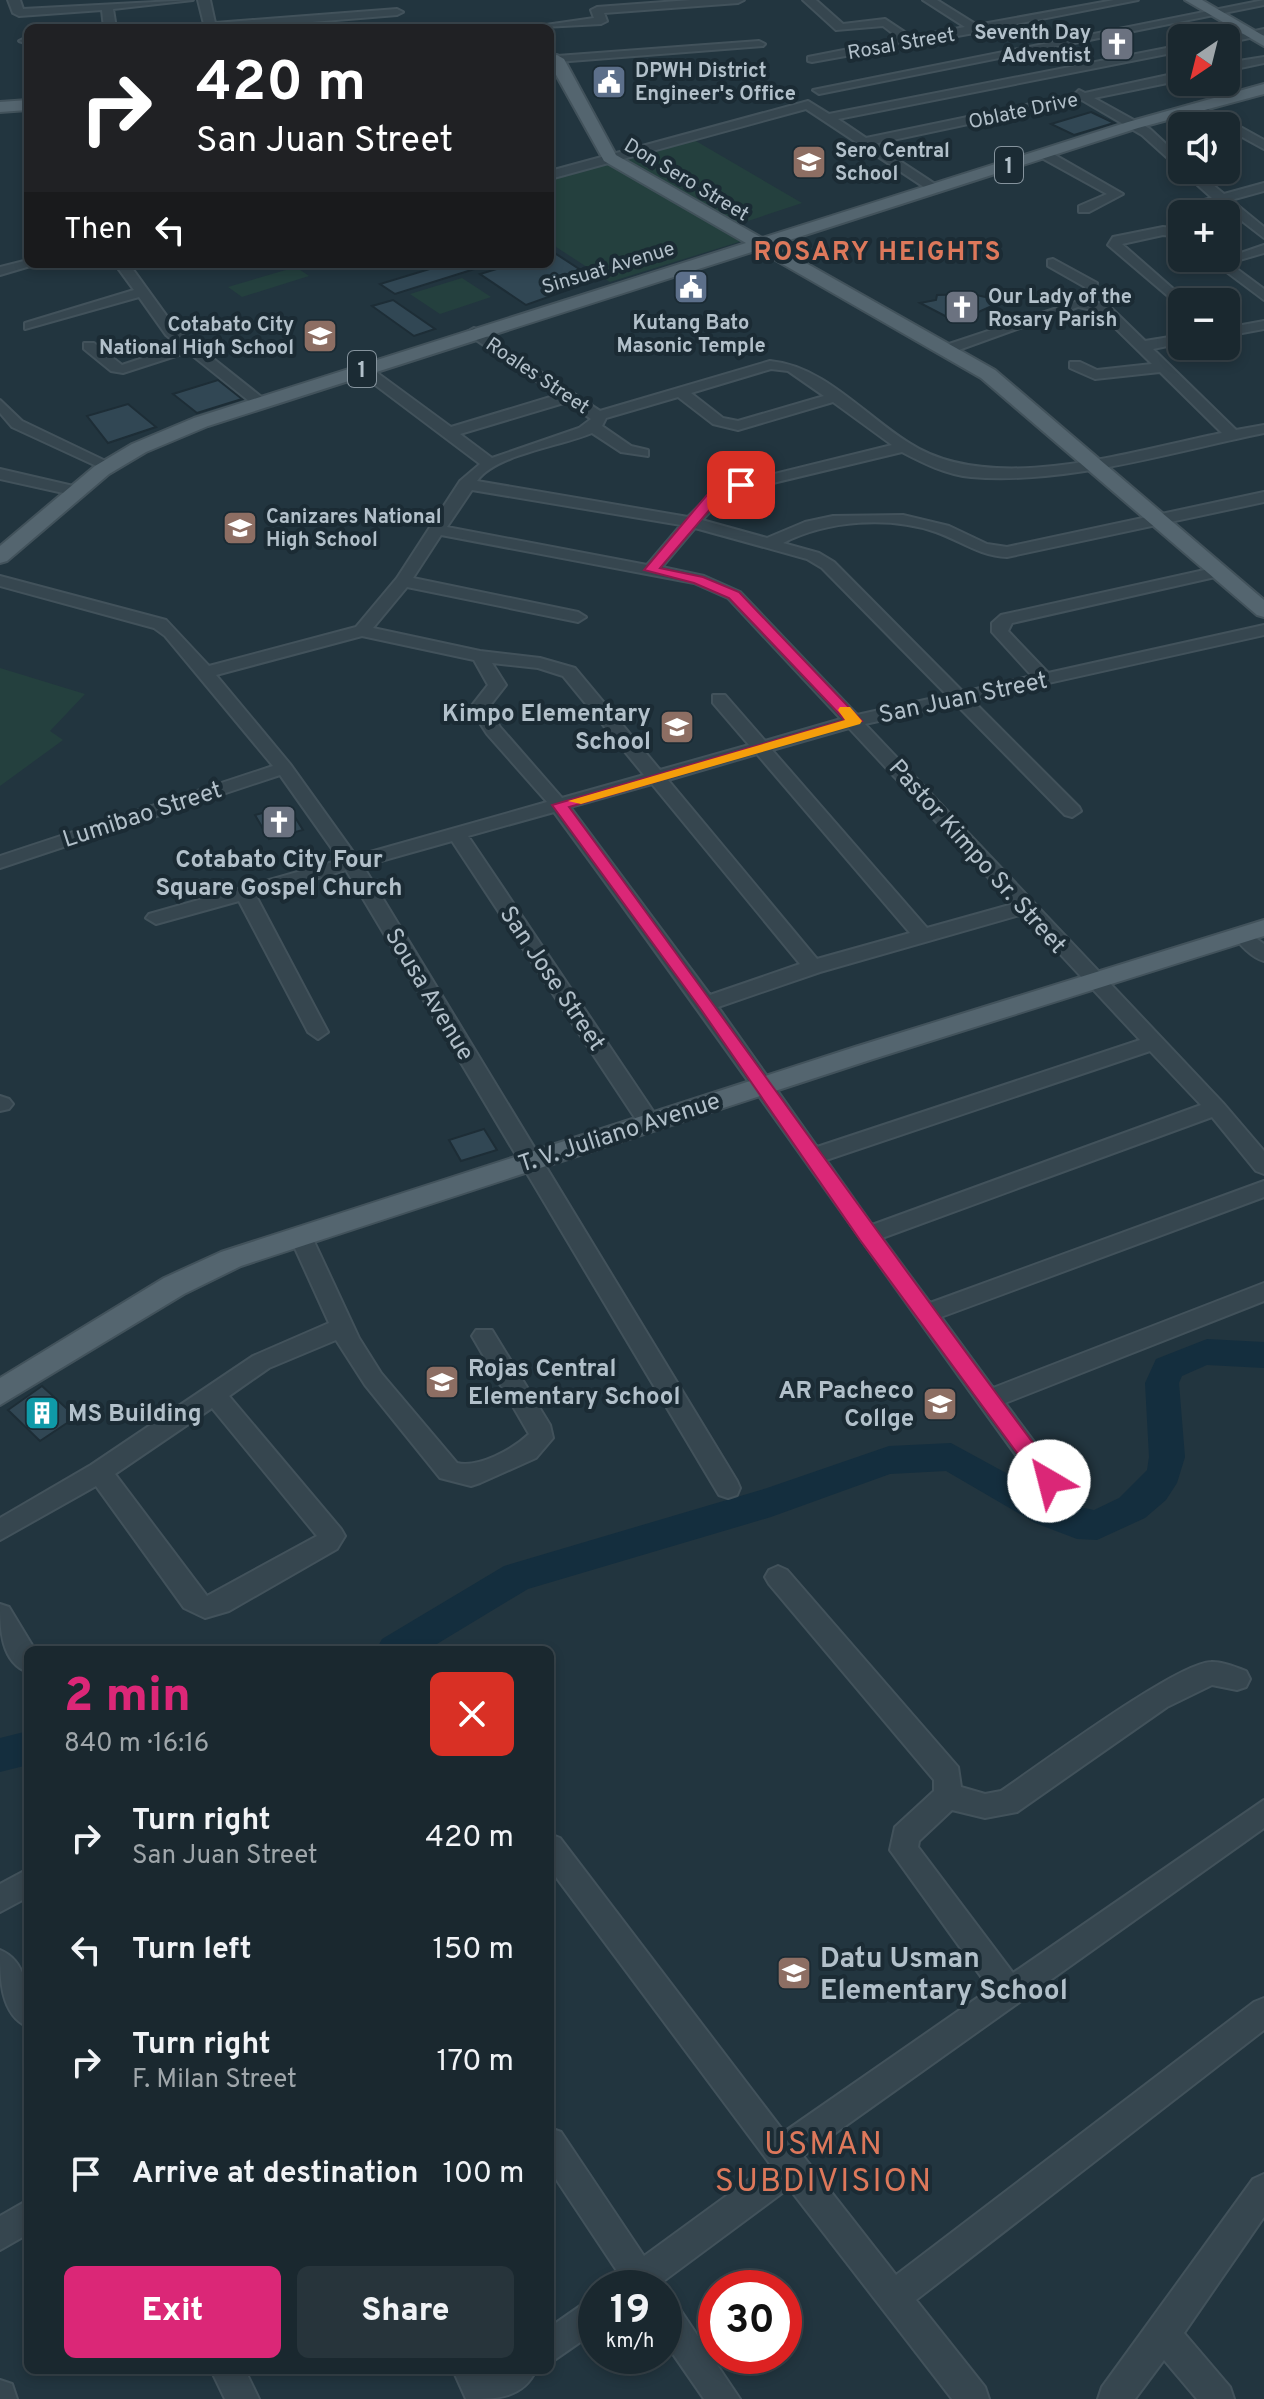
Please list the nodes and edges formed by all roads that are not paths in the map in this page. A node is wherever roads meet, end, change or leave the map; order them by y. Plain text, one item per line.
1 (14, 0) edge
2 (187, 0) edge
3 (204, 0) edge
4 (738, 0) edge
5 (809, 0) edge
6 (929, 0) edge
7 (1065, 0) edge
8 (1132, 0) edge
9 (1192, 0) edge
10 (1264, 2) edge
11 (107, 6) junction
12 (1081, 9) junction
13 (397, 12) dead end
14 (1214, 12) junction
15 (109, 24) edge
16 (210, 24) edge
17 (248, 24) edge
18 (554, 26) edge
19 (975, 29) junction
20 (1259, 36) edge
21 (910, 41) junction
22 (759, 44) dead end
23 (1168, 51) edge
24 (1012, 52) junction
25 (812, 59) dead end
26 (554, 60) edge
27 (1264, 60) edge
28 (554, 62) edge
29 (1240, 64) edge
30 (1046, 75) junction
31 (1168, 79) edge
32 (1264, 89) edge
33 (819, 90) dead end
34 (1084, 96) junction
35 (24, 105) edge
36 (0, 107) edge
37 (1197, 107) junction
38 (831, 117) junction
39 (1133, 125) junction
40 (865, 142) junction
41 (1264, 145) edge
42 (1168, 153) edge
43 (1044, 154) junction
44 (610, 158) junction
45 (554, 174) edge
46 (1204, 184) edge
47 (933, 189) junction
48 (1258, 189) edge
49 (1222, 199) junction
50 (1218, 200) edge
51 (1264, 200) edge
52 (1084, 209) dead end
53 (1168, 232) edge
54 (1264, 234) edge
55 (756, 244) junction
56 (1240, 249) edge
57 (1264, 249) edge
58 (1246, 253) junction
59 (1240, 254) edge
60 (1053, 263) dead end
61 (24, 265) edge
62 (125, 268) edge
63 (0, 271) edge
64 (1233, 272) edge
65 (141, 292) junction
66 (1168, 292) edge
67 (1264, 296) edge
68 (1087, 302) junction
69 (1264, 325) edge
70 (30, 326) dead end
71 (1240, 329) edge
72 (474, 332) junction
73 (1168, 342) edge
74 (89, 346) dead end
75 (1144, 346) junction
76 (189, 347) junction
77 (948, 349) junction
78 (1075, 365) dead end
79 (1164, 367) junction
80 (363, 369) junction
81 (679, 391) junction
82 (570, 396) junction
83 (835, 397) junction
84 (259, 402) junction
85 (0, 404) edge
86 (597, 421) junction
87 (1264, 429) edge
88 (448, 433) junction
89 (1233, 435) junction
90 (904, 447) junction
91 (643, 453) dead end
92 (1089, 462) junction
93 (489, 463) junction
94 (108, 466) junction
95 (0, 474) edge
96 (465, 484) junction
97 (77, 491) junction
98 (1261, 500) edge
99 (1155, 520) junction
100 (691, 522) junction
101 (438, 530) junction
102 (772, 542) junction
103 (0, 557) edge
104 (651, 570) junction
105 (1218, 572) junction
106 (0, 581) edge
107 (403, 581) junction
108 (1264, 611) edge
109 (578, 617) dead end
110 (1264, 630) edge
111 (362, 631) junction
112 (480, 656) junction
113 (204, 673) junction
114 (1044, 679) junction
115 (957, 697) junction
116 (719, 699) dead end
117 (855, 721) junction
118 (762, 749) junction
119 (284, 768) junction
120 (657, 779) junction
121 (559, 805) junction
122 (1072, 811) dead end
123 (457, 834) junction
124 (0, 862) edge
125 (352, 864) junction
126 (245, 894) junction
127 (1025, 907) junction
128 (156, 918) dead end
129 (1253, 931) edge
130 (922, 935) junction
131 (1264, 955) edge
132 (813, 967) junction
133 (1093, 981) junction
134 (706, 1004) junction
135 (318, 1032) dead end
136 (1152, 1043) junction
137 (763, 1085) junction
138 (1216, 1108) junction
139 (649, 1122) junction
140 (813, 1156) junction
141 (530, 1161) junction
142 (1264, 1166) edge
143 (1264, 1189) edge
144 (300, 1235) junction
145 (867, 1235) junction
146 (1264, 1292) edge
147 (925, 1314) junction
148 (341, 1328) junction
149 (484, 1336) dead end
150 (0, 1393) edge
151 (214, 1394) junction
152 (988, 1400) junction
153 (100, 1472) junction
154 (1049, 1481) dead end
155 (728, 1488) dead end
156 (0, 1530) edge
157 (778, 1577) dead end
158 (0, 1615) edge
159 (24, 1654) edge
160 (1237, 1679) dead end
161 (947, 1796) junction
162 (1264, 1812) edge
163 (554, 1852) edge
164 (24, 1884) edge
165 (0, 1899) edge
166 (0, 1964) edge
167 (1010, 1993) junction
168 (24, 2006) edge
169 (1264, 2012) edge
170 (554, 2149) edge
171 (786, 2160) junction
172 (1264, 2190) edge
173 (24, 2219) edge
174 (0, 2234) edge
175 (629, 2270) edge
176 (656, 2270) edge
177 (895, 2296) junction
178 (578, 2325) edge
179 (1164, 2334) junction
180 (682, 2339) edge
181 (554, 2344) edge
182 (229, 2374) edge
183 (513, 2374) edge
184 (481, 2391) edge
185 (243, 2399) edge
186 (724, 2399) edge
187 (973, 2399) edge
188 (1114, 2399) edge
189 (1218, 2399) edge

1 - 11 street
2 - 11 street
3 - 16 street
4 - 18 street
5 - 21 street
6 - 19 street
7 - 12 street
8 - 12 street, Rosal Street
9 - 14 main road
10 - 14 street
11 - 15 street
12 - 19 street, Rosal Street
13 - 17 street
14 - 20 main road
14 - 24 street
19 - 21 street, Rosal Street
19 - 24 street
21 - 25 street, Rosal Street
22 - 26 street
23 - 30 street
24 - 30 street
24 - 33 street
27 - 29 street
28 - 44 main road, Don Sero Street
30 - 34 street
30 - 38 street
31 - 34 street, Oblate Drive
32 - 37 main road, Sinsuat Avenue / 1
34 - 39 street
34 - 40 street, Oblate Drive
35 - 36 main road
37 - 39 main road, Sinsuat Avenue / 1
37 - 41 street
38 - 40 street
38 - 44 street
39 - 42 street
39 - 43 main road, Sinsuat Avenue / 1
40 - 47 street
43 - 47 main road, Sinsuat Avenue / 1
43 - 52 street
44 - 45 street
44 - 55 main road, Don Sero Street
46 - 49 street
47 - 55 main road, Sinsuat Avenue / 1
48 - 49 street
48 - 51 street
49 - 50 street
49 - 54 street
53 - 66 street
55 - 72 main road, Sinsuat Avenue / 1
55 - 77 main road, Don Sero Street
56 - 58 street
57 - 58 street
58 - 59 street
60 - 68 street
61 - 63 street
62 - 65 street
64 - 67 street
65 - 70 street
65 - 76 street
68 - 75 street
68 - 77 street
69 - 71 street
72 - 80 main road, Sinsuat Avenue / 1
72 - 82 street, Roales Street
73 - 75 street
74 - 76 street
75 - 79 street
76 - 84 street
77 - 92 main road, Don Sero Street
78 - 79 street
79 - 89 street
80 - 84 main road, Sinsuat Avenue / 1
80 - 88 street
81 - 83 street
81 - 83 street
81 - 86 street
82 - 86 street, Roales Street
82 - 88 street
83 - 90 street
84 - 94 main road, Sinsuat Avenue / 1
85 - 94 street
86 - 91 street, Roales Street
86 - 93 street
87 - 89 street
88 - 93 street
89 - 92 street
90 - 92 street
90 - 100 street
92 - 99 main road, Don Sero Street
93 - 96 street
94 - 97 main road, Sinsuat Avenue / 1
95 - 97 street
96 - 100 street
96 - 101 street
97 - 103 main road, Sinsuat Avenue / 1
98 - 99 street
99 - 102 street
99 - 105 main road, Don Sero Street
100 - 102 street
100 - 104 street
101 - 104 street, Pastor Kimpo Sr. Street
101 - 107 street
102 - 115 street
104 - 117 street, Pastor Kimpo Sr. Street
105 - 108 main road, Don Sero Street
105 - 114 street
106 - 113 street, Sousa Avenue
107 - 109 street
107 - 111 street
110 - 114 street, San Juan Street
111 - 112 street
111 - 113 street
112 - 120 street
112 - 121 street
113 - 119 street, Sousa Avenue
114 - 115 street, San Juan Street
115 - 117 street, San Juan Street
115 - 122 street
116 - 118 street
117 - 118 street, San Juan Street
117 - 127 street, Pastor Kimpo Sr. Street
118 - 120 street, San Juan Street
118 - 130 street
119 - 124 street, Lumibao Street
119 - 125 street, Sousa Avenue
120 - 121 street, San Juan Street
120 - 132 street
121 - 123 street, San Juan Street
121 - 134 street
123 - 125 street, San Juan Street
123 - 139 street, San Jose Street
125 - 126 street, San Juan Street
125 - 141 street, Sousa Avenue
126 - 128 street, San Juan Street
126 - 135 street
127 - 130 street
127 - 133 street, Pastor Kimpo Sr. Street
129 - 131 street
129 - 133 main road, T. V. Juliano Avenue
130 - 132 street
132 - 134 street
133 - 136 street, Pastor Kimpo Sr. Street
133 - 137 main road, T. V. Juliano Avenue
134 - 137 street
136 - 138 street, Pastor Kimpo Sr. Street
136 - 140 street
137 - 139 main road, T. V. Juliano Avenue
137 - 140 street
138 - 142 street, Pastor Kimpo Sr. Street
138 - 145 street
139 - 141 main road, T. V. Juliano Avenue
140 - 145 street
141 - 144 main road, T. V. Juliano Avenue
141 - 155 street, Sousa Avenue
143 - 147 street
144 - 148 street
144 - 150 main road, T. V. Juliano Avenue
145 - 147 street
146 - 152 street
147 - 152 street
148 - 149 street
148 - 151 street
151 - 153 street
151 - 153 street
152 - 154 street
153 - 156 street
157 - 161 street
158 - 159 street
160 - 161 street
161 - 167 street
162 - 167 street
163 - 171 street
164 - 165 street
166 - 168 street
167 - 171 street
169 - 177 street
170 - 175 street
171 - 176 street
171 - 177 street
172 - 179 street
173 - 174 street
177 - 187 street
178 - 181 street
179 - 188 street
179 - 189 street
180 - 186 street
182 - 185 street
183 - 184 street

